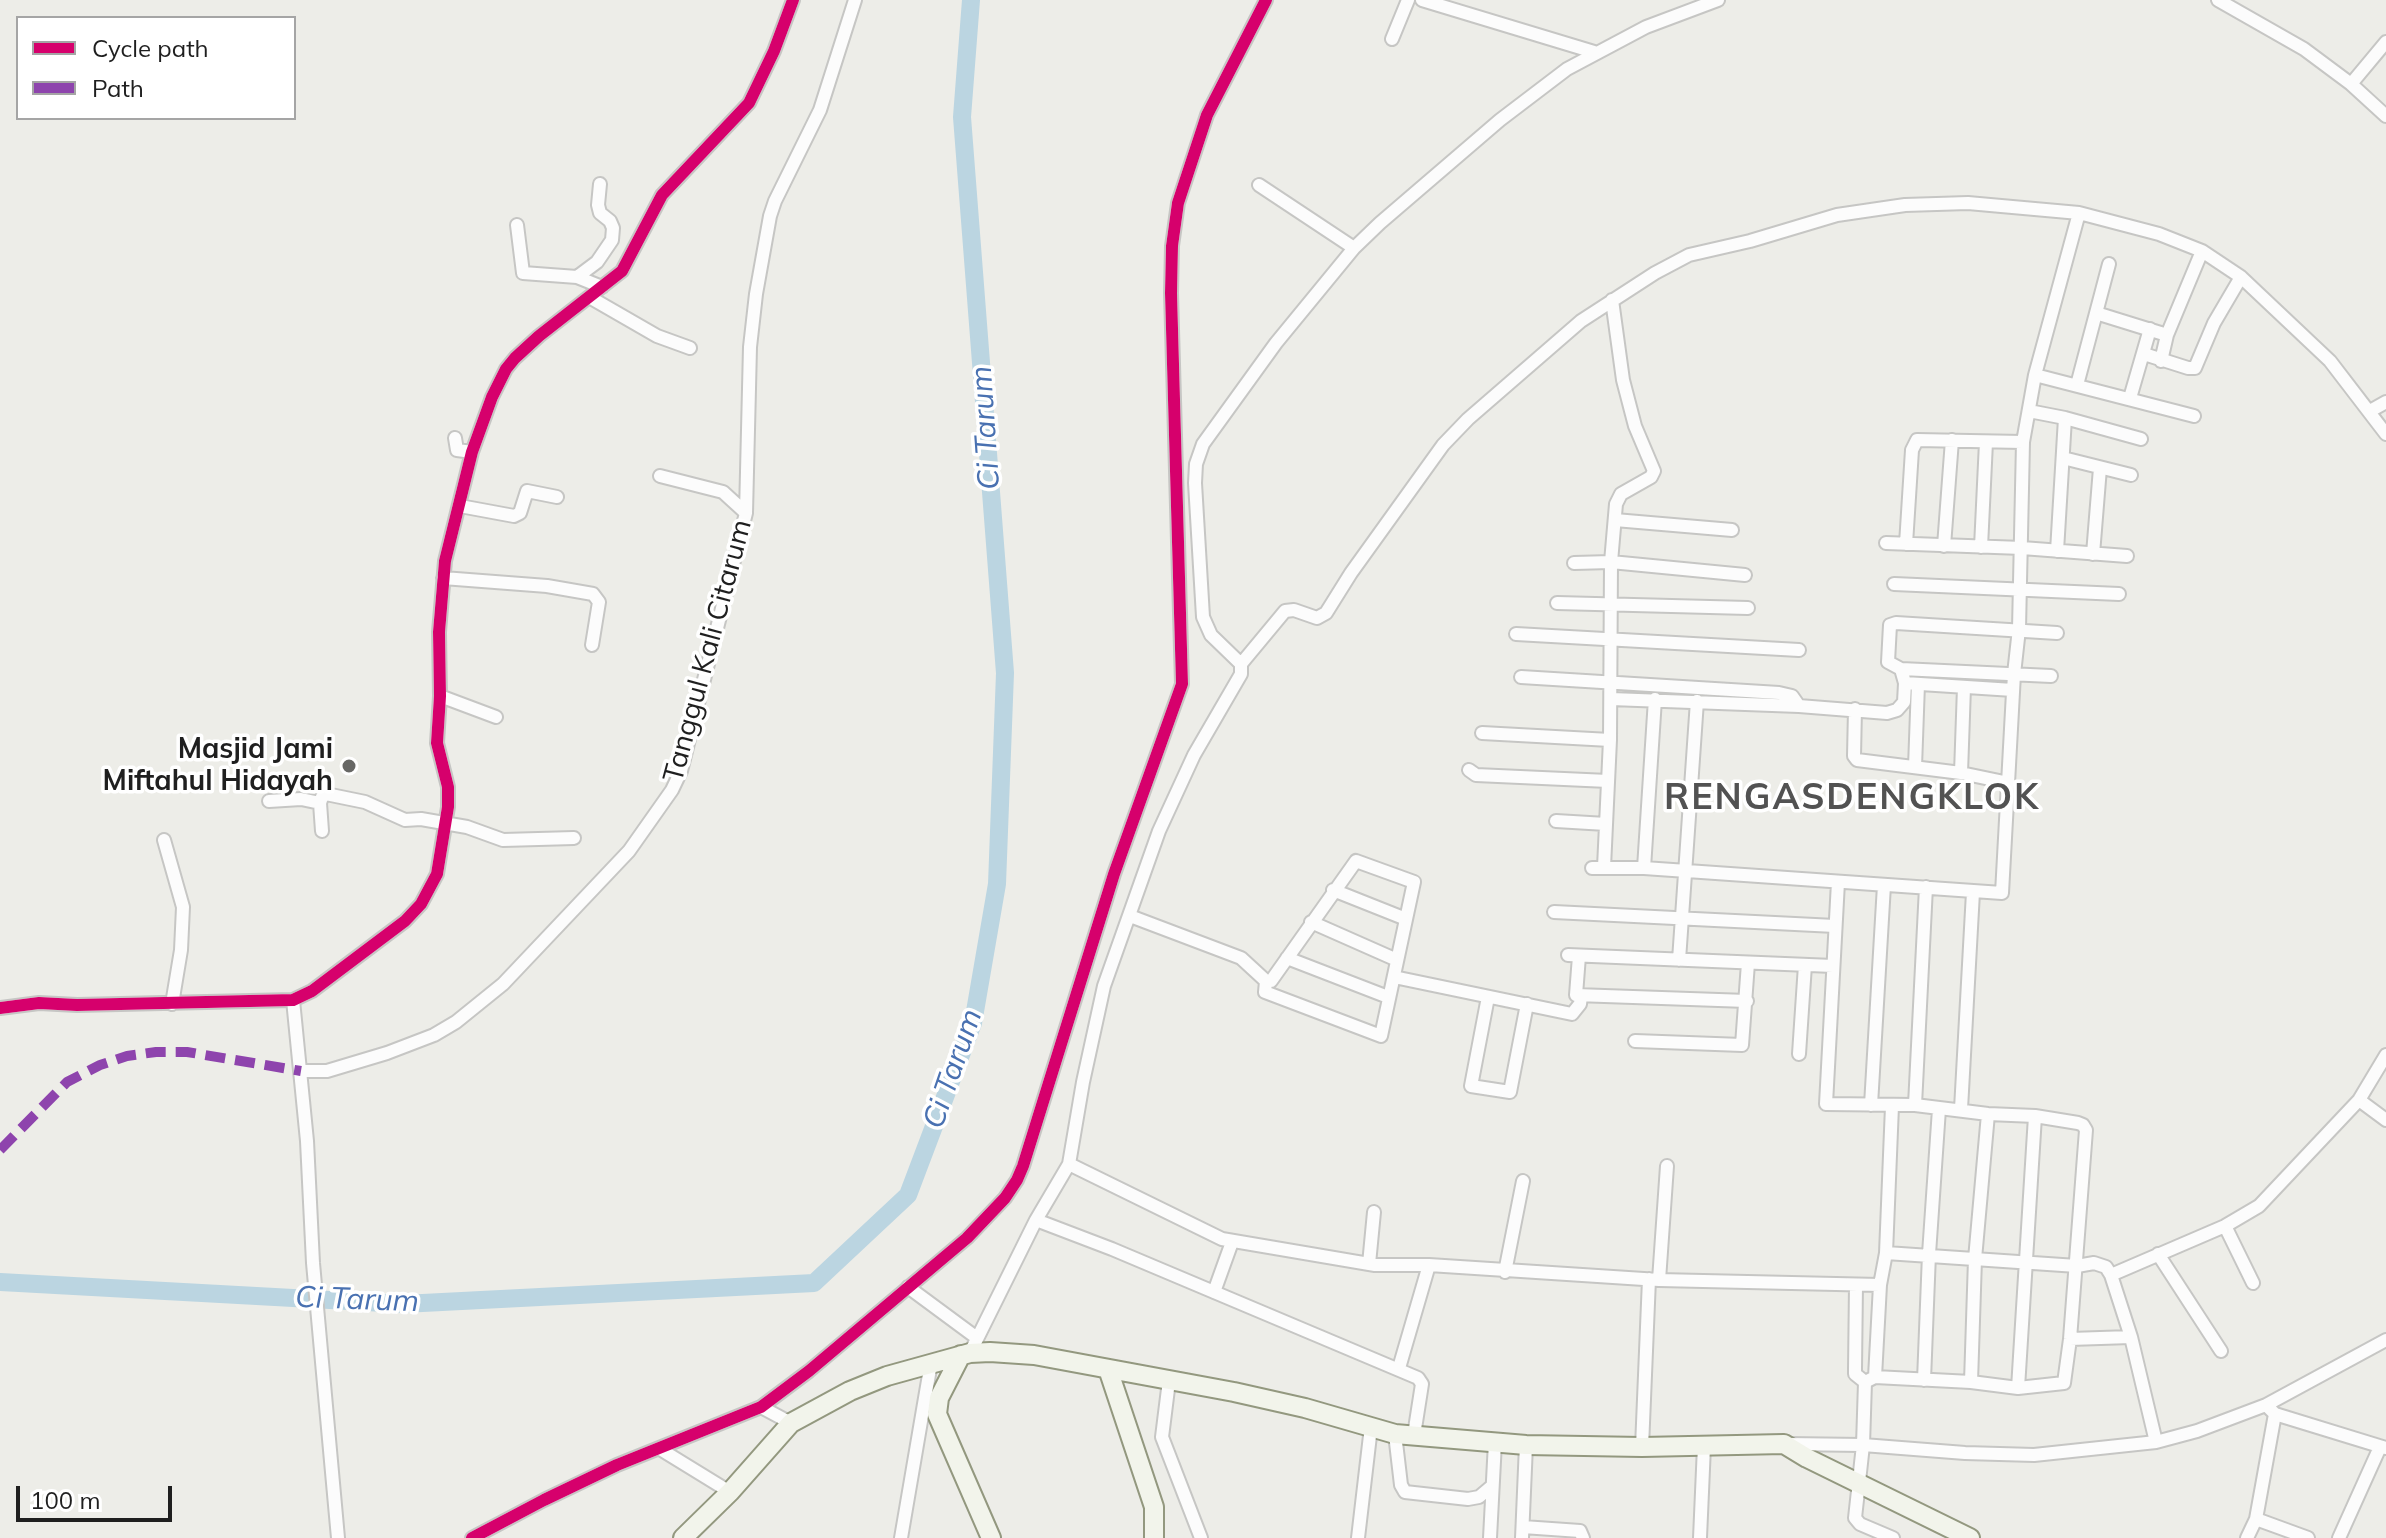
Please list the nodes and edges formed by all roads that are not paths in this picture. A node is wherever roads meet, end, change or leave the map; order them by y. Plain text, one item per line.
1 (793, 0) edge
2 (855, 0) edge
3 (1266, 0) edge
4 (1408, 0) edge
5 (1422, 0) edge
6 (1473, 0) edge
7 (1718, 0) edge
8 (2218, 0) edge
9 (1468, 14) junction
10 (1392, 39) dead end
11 (2386, 42) edge
12 (1594, 52) junction
13 (2351, 84) junction
14 (2386, 116) edge
15 (600, 184) dead end
16 (1259, 185) dead end
17 (2079, 213) junction
18 (517, 225) dead end
19 (1354, 248) junction
20 (2202, 251) junction
21 (2109, 264) dead end
22 (577, 277) junction
23 (2241, 277) junction
24 (602, 287) junction
25 (591, 298) junction
26 (1612, 300) junction
27 (2096, 313) junction
28 (2150, 329) junction
29 (2167, 335) junction
30 (690, 348) dead end
31 (2144, 354) junction
32 (2161, 361) junction
33 (2035, 375) junction
34 (2077, 385) junction
35 (2130, 398) junction
36 (2386, 402) edge
37 (2029, 411) junction
38 (2370, 411) junction
39 (2194, 416) dead end
40 (2065, 418) junction
41 (2386, 434) edge
42 (455, 438) dead end
43 (2141, 439) dead end
44 (1952, 440) junction
45 (1986, 442) junction
46 (2023, 442) junction
47 (472, 452) junction
48 (2063, 458) junction
49 (2100, 468) junction
50 (2131, 475) dead end
51 (660, 476) dead end
52 (557, 497) dead end
53 (460, 506) junction
54 (746, 513) junction
55 (1615, 520) junction
56 (1732, 530) dead end
57 (1886, 543) dead end
58 (1906, 544) junction
59 (1944, 546) junction
60 (1981, 547) junction
61 (2022, 548) junction
62 (2057, 551) junction
63 (2093, 554) junction
64 (2127, 556) dead end
65 (1611, 562) junction
66 (1574, 563) dead end
67 (1745, 575) dead end
68 (443, 578) junction
69 (1894, 584) dead end
70 (2019, 588) junction
71 (2119, 594) dead end
72 (1557, 603) dead end
73 (1611, 603) junction
74 (1748, 608) dead end
75 (2019, 629) junction
76 (2057, 633) dead end
77 (1516, 634) dead end
78 (1609, 640) junction
79 (592, 645) dead end
80 (1799, 650) dead end
81 (1241, 664) junction
82 (1901, 669) junction
83 (2014, 674) junction
84 (2051, 676) dead end
85 (1521, 677) dead end
86 (1610, 682) junction
87 (1912, 683) junction
88 (1964, 687) junction
89 (2013, 690) junction
90 (440, 696) junction
91 (1611, 699) junction
92 (1655, 699) junction
93 (1697, 701) junction
94 (1799, 706) junction
95 (1855, 709) junction
96 (496, 717) dead end
97 (1482, 733) dead end
98 (1610, 740) junction
99 (1915, 767) junction
100 (1469, 770) dead end
101 (1961, 773) junction
102 (1608, 781) junction
103 (2009, 783) junction
104 (269, 801) dead end
105 (320, 803) junction
106 (1556, 821) dead end
107 (447, 823) junction
108 (1606, 824) junction
109 (322, 831) dead end
110 (574, 838) dead end
111 (164, 840) dead end
112 (1644, 868) junction
113 (1686, 872) junction
114 (1838, 882) junction
115 (1884, 885) junction
116 (1926, 887) junction
117 (1333, 890) junction
118 (1973, 892) junction
119 (1554, 912) dead end
120 (1130, 916) junction
121 (1683, 917) junction
122 (1406, 919) junction
123 (1311, 922) junction
124 (1835, 926) junction
125 (1287, 958) junction
126 (1397, 960) junction
127 (1679, 960) junction
128 (1748, 963) junction
129 (1805, 965) junction
130 (1833, 966) junction
131 (1394, 977) junction
132 (1266, 981) junction
133 (1581, 996) junction
134 (1388, 997) junction
135 (1488, 997) junction
136 (290, 1001) junction
137 (1747, 1001) junction
138 (172, 1004) junction
139 (1527, 1004) junction
140 (0, 1008) edge
141 (1635, 1041) dead end
142 (1799, 1054) dead end
143 (2386, 1055) edge
144 (301, 1071) junction
145 (2359, 1100) junction
146 (1871, 1105) junction
147 (1915, 1105) junction
148 (1892, 1106) junction
149 (1939, 1109) junction
150 (1961, 1109) junction
151 (1988, 1114) junction
152 (2035, 1116) junction
153 (2386, 1120) edge
154 (1069, 1164) junction
155 (1667, 1166) dead end
156 (1523, 1181) dead end
157 (1374, 1212) dead end
158 (1036, 1220) junction
159 (2225, 1226) junction
160 (1232, 1242) junction
161 (1886, 1253) junction
162 (1929, 1254) junction
163 (2158, 1254) junction
164 (1975, 1259) junction
165 (2027, 1261) junction
166 (1369, 1264) junction
167 (1429, 1265) junction
168 (2077, 1266) junction
169 (1505, 1272) junction
170 (2111, 1275) junction
171 (1654, 1280) junction
172 (2253, 1283) dead end
173 (1856, 1285) junction
174 (1880, 1285) junction
175 (908, 1287) junction
176 (1214, 1292) junction
177 (2131, 1337) junction
178 (2070, 1339) junction
179 (2386, 1340) edge
180 (970, 1348) junction
181 (2221, 1351) dead end
182 (931, 1363) junction
183 (1399, 1368) junction
184 (1108, 1369) junction
185 (1870, 1379) junction
186 (1924, 1380) junction
187 (1169, 1381) junction
188 (1971, 1382) junction
189 (2018, 1388) junction
190 (761, 1407) junction
191 (2270, 1410) junction
192 (791, 1423) junction
193 (1371, 1427) junction
194 (1395, 1434) junction
195 (1414, 1435) junction
196 (1495, 1442) junction
197 (2156, 1442) junction
198 (1784, 1444) junction
199 (1526, 1445) junction
200 (1863, 1445) junction
201 (1704, 1446) junction
202 (1642, 1447) junction
203 (2383, 1448) edge
204 (660, 1449) junction
205 (1860, 1484) junction
206 (1492, 1486) junction
207 (730, 1492) junction
208 (2256, 1519) junction
209 (1522, 1533) edge
210 (1964, 1537) edge
211 (338, 1538) edge
212 (472, 1538) edge
213 (683, 1538) edge
214 (901, 1538) edge
215 (991, 1538) edge
216 (1154, 1538) edge
217 (1201, 1538) edge
218 (1358, 1538) edge
219 (1490, 1538) edge
220 (1583, 1538) edge
221 (1700, 1538) edge
222 (1893, 1538) edge
223 (2247, 1538) edge
224 (2308, 1538) edge
225 (2339, 1538) edge

1 - 24 street
2 - 54 street, Tanggul Kali Citarum
3 - 175 street
4 - 10 street
5 - 9 street
6 - 9 street
7 - 12 street
8 - 13 street
9 - 12 street
11 - 13 street
12 - 19 street
13 - 14 street
15 - 22 street
16 - 19 street
17 - 20 street
17 - 26 street
17 - 33 street
18 - 22 street
19 - 81 street
20 - 23 street
20 - 29 street
21 - 27 street
22 - 24 street
23 - 32 street
23 - 38 street
24 - 25 street
25 - 30 street
25 - 47 street
26 - 55 street
26 - 81 street
27 - 28 street
27 - 34 street
28 - 29 street
28 - 31 street
29 - 32 street
31 - 32 street
31 - 35 street
33 - 34 street
33 - 37 street
34 - 35 street
35 - 39 street
36 - 38 street
37 - 40 street
37 - 46 street
38 - 41 street
40 - 43 street
40 - 48 street
42 - 47 street
44 - 45 street
44 - 58 street
44 - 59 street
45 - 46 street
45 - 60 street
46 - 61 street
47 - 53 street
48 - 49 street
48 - 62 street
49 - 50 street
49 - 63 street
51 - 54 street
52 - 53 street
53 - 68 street
54 - 144 street, Tanggul Kali Citarum
55 - 56 street
55 - 65 street
57 - 58 street
58 - 59 street
59 - 60 street
60 - 61 street
61 - 62 street
61 - 70 street
62 - 63 street
63 - 64 street
65 - 66 street
65 - 67 street
65 - 73 street
68 - 79 street
68 - 90 street
69 - 70 street
70 - 71 street
70 - 75 street
72 - 73 street
73 - 74 street
73 - 78 street
75 - 76 street
75 - 82 street
75 - 83 street
77 - 78 street
78 - 80 street
78 - 86 street
81 - 120 street
82 - 83 street
82 - 87 street
83 - 84 street
83 - 89 street
85 - 86 street
86 - 91 street
86 - 94 street
87 - 88 street
87 - 95 street
87 - 99 street
88 - 89 street
88 - 101 street
89 - 103 street
90 - 96 street
90 - 107 street
91 - 92 street
91 - 98 street
92 - 93 street
92 - 112 street
93 - 94 street
93 - 113 street
94 - 95 street
95 - 99 street
97 - 98 street
98 - 102 street
99 - 101 street
100 - 102 street
101 - 103 street
102 - 108 street
103 - 118 street
104 - 105 street
105 - 107 street
105 - 109 street
106 - 108 street
107 - 110 street
107 - 136 street
108 - 112 street
111 - 138 street
112 - 113 street
113 - 114 street
113 - 121 street
114 - 115 street
114 - 124 street
115 - 116 street
115 - 146 street
116 - 118 street
116 - 147 street
117 - 122 street
117 - 122 street
117 - 123 street
118 - 150 street
119 - 121 street
120 - 132 street
120 - 154 street
121 - 124 street
121 - 127 street
122 - 126 street
123 - 125 street
123 - 126 street
124 - 130 street
125 - 132 street
125 - 134 street
126 - 131 street
127 - 128 street
127 - 133 street
128 - 129 street
128 - 137 street
129 - 130 street
129 - 142 street
130 - 146 street
131 - 134 street
131 - 135 street
132 - 134 street
133 - 137 street
133 - 139 street
135 - 139 street
135 - 139 street
136 - 138 street
136 - 144 street
137 - 141 street
138 - 140 street
143 - 145 street
144 - 211 street
145 - 153 street
145 - 159 street
146 - 148 street
147 - 148 street
147 - 149 street
148 - 161 street
149 - 150 street
149 - 162 street
150 - 151 street
151 - 152 street
151 - 164 street
152 - 165 street
152 - 168 street
154 - 158 street
154 - 160 street
155 - 171 street
156 - 169 street
157 - 166 street
158 - 176 street
158 - 180 street
159 - 163 street
159 - 172 street
160 - 166 street
160 - 176 street
161 - 162 street
161 - 174 street
162 - 164 street
162 - 186 street
163 - 170 street
163 - 181 street
164 - 165 street
164 - 188 street
165 - 168 street
165 - 189 street
166 - 167 street
167 - 169 street
167 - 183 street
168 - 170 street
168 - 178 street
169 - 171 street
170 - 177 street
171 - 173 street
171 - 202 street
173 - 174 street
173 - 185 street
174 - 185 street
175 - 180 street
175 - 190 street
176 - 183 street
177 - 178 street
177 - 197 street
178 - 189 street
179 - 191 street
180 - 182 street
180 - 184 street
180 - 215 street
182 - 192 street
182 - 214 street
183 - 195 street
184 - 187 street
184 - 216 street
185 - 186 street
185 - 200 street
186 - 188 street
187 - 193 street
187 - 217 street
188 - 189 street
190 - 192 street
190 - 204 street
191 - 197 street
191 - 203 street
191 - 208 street
192 - 207 street
193 - 194 street
193 - 218 street
194 - 195 street
194 - 206 street
195 - 196 street
196 - 199 street
196 - 206 street
197 - 200 street
198 - 200 street
198 - 201 street
198 - 205 street
199 - 202 street
199 - 209 street
200 - 205 street
201 - 202 street
201 - 221 street
203 - 225 street
204 - 207 street
204 - 212 street
205 - 210 street
205 - 222 street
206 - 219 street
207 - 213 street
208 - 223 street
208 - 224 street
209 - 220 street

